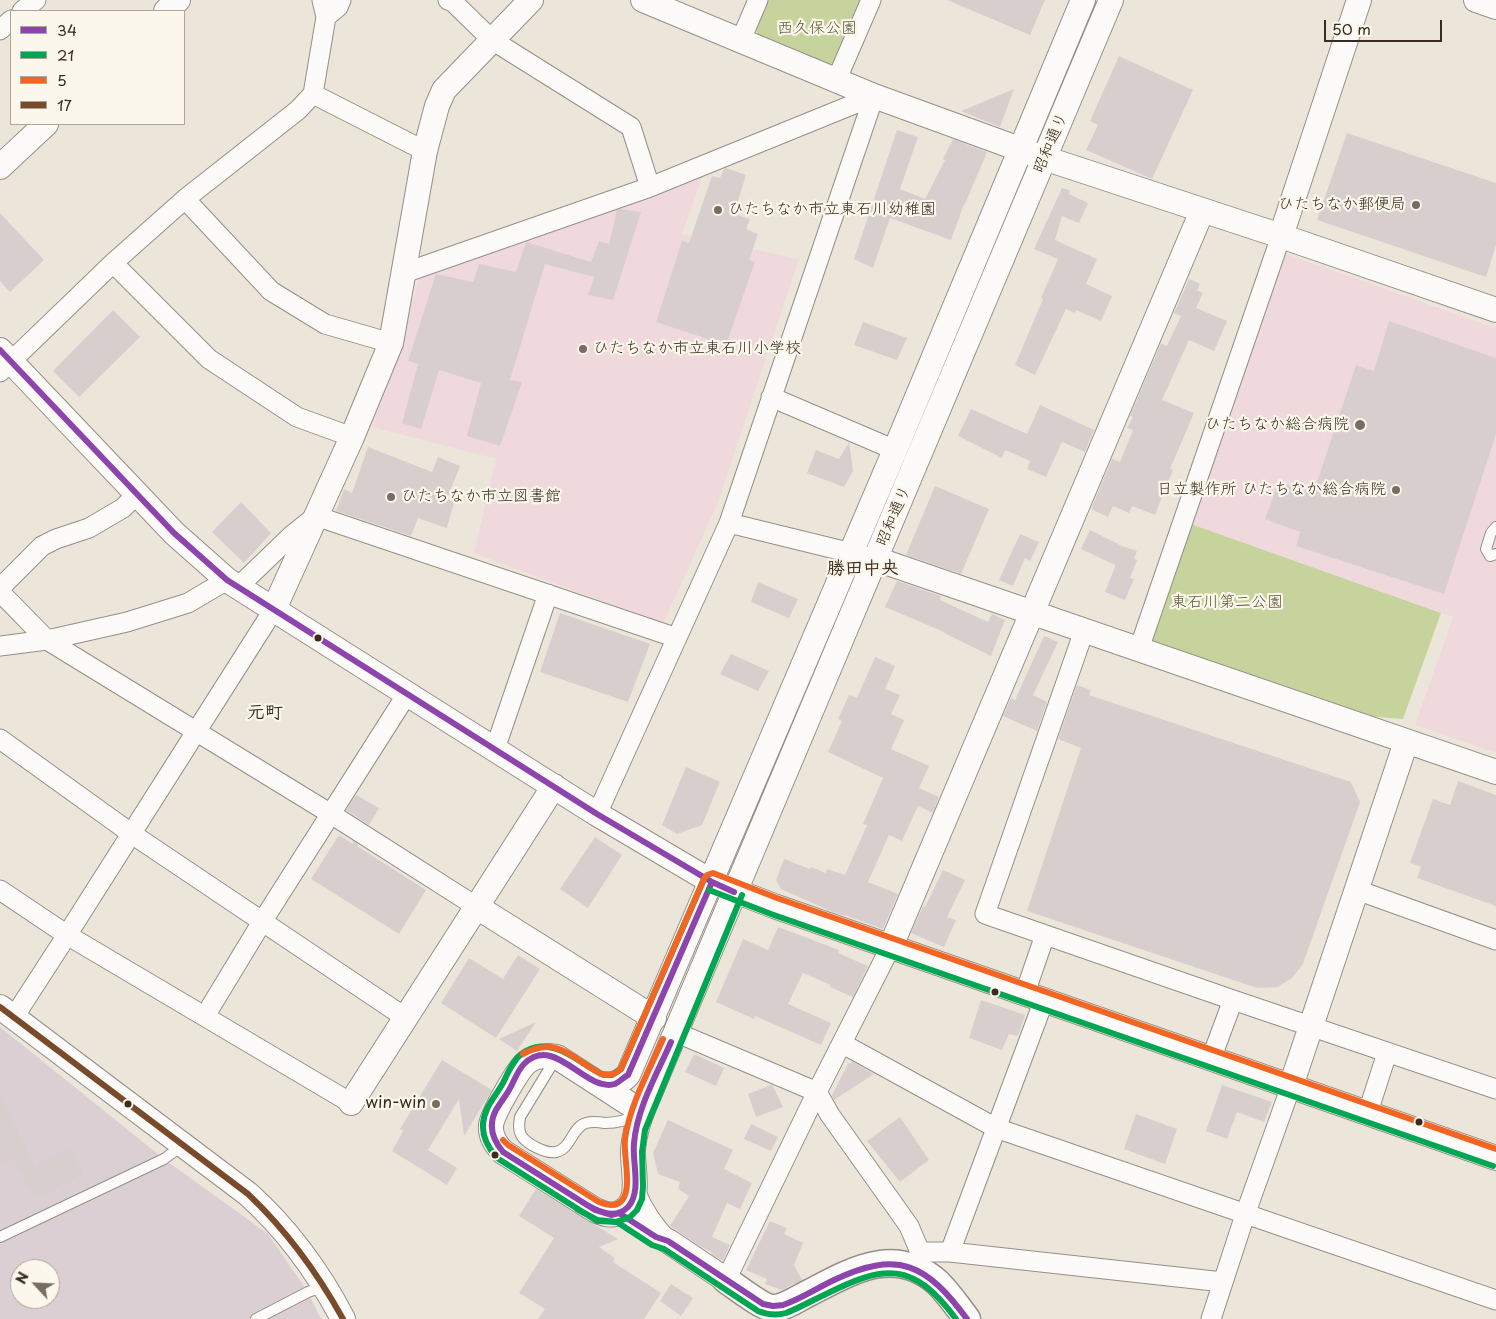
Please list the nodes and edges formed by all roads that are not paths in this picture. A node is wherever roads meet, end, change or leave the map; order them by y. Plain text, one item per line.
1 (36, 0) edge
2 (178, 0) edge
3 (341, 0) edge
4 (448, 0) edge
5 (531, 0) edge
6 (643, 0) edge
7 (758, 0) edge
8 (871, 0) edge
9 (1083, 0) edge
10 (1112, 0) edge
11 (1359, 0) edge
12 (1476, 0) edge
13 (1496, 7) edge
14 (324, 8) edge
15 (23, 10) edge
16 (167, 10) edge
17 (10, 21) edge
18 (0, 30) edge
19 (492, 40) junction
20 (740, 42) junction
21 (836, 81) junction
22 (313, 94) junction
23 (874, 96) junction
24 (45, 125) edge
25 (1021, 149) junction
26 (424, 151) junction
27 (1044, 158) junction
28 (0, 167) edge
29 (650, 187) junction
30 (185, 199) junction
31 (1202, 210) junction
32 (1281, 236) junction
33 (113, 263) junction
34 (404, 273) junction
35 (1496, 310) edge
36 (391, 343) junction
37 (4, 361) edge
38 (771, 396) junction
39 (352, 437) junction
40 (895, 450) junction
41 (137, 494) junction
42 (316, 516) junction
43 (729, 523) junction
44 (1496, 528) edge
45 (851, 553) junction
46 (1496, 554) edge
47 (876, 559) junction
48 (233, 583) junction
49 (0, 588) edge
50 (0, 592) edge
51 (548, 594) junction
52 (274, 609) junction
53 (1032, 613) junction
54 (1084, 631) junction
55 (677, 638) junction
56 (47, 640) junction
57 (0, 646) edge
58 (1139, 649) junction
59 (407, 694) junction
60 (196, 731) junction
61 (0, 739) edge
62 (1406, 742) junction
63 (495, 749) junction
64 (1496, 772) edge
65 (554, 786) junction
66 (332, 814) junction
67 (597, 814) junction
68 (132, 834) junction
69 (712, 882) junction
70 (0, 890) edge
71 (1357, 890) junction
72 (734, 892) junction
73 (477, 907) junction
74 (262, 922) junction
75 (68, 935) junction
76 (1045, 935) junction
77 (1496, 940) edge
78 (892, 946) junction
79 (1034, 996) junction
80 (1233, 1000) junction
81 (7, 1012) edge
82 (205, 1016) junction
83 (406, 1018) junction
84 (654, 1018) junction
85 (1311, 1025) junction
86 (675, 1032) junction
87 (843, 1044) junction
88 (1387, 1052) junction
89 (556, 1058) junction
90 (1211, 1059) junction
91 (600, 1084) junction
92 (1291, 1086) junction
93 (1496, 1089) edge
94 (817, 1092) junction
95 (351, 1103) joint
96 (642, 1112) junction
97 (1368, 1112) junction
98 (996, 1128) junction
99 (183, 1145) junction
100 (1496, 1158) edge
101 (635, 1190) junction
102 (619, 1213) junction
103 (1245, 1215) junction
104 (0, 1237) edge
105 (668, 1242) junction
106 (950, 1252) junction
107 (917, 1260) junction
108 (726, 1280) junction
109 (1223, 1282) junction
110 (326, 1286) junction
111 (1496, 1300) edge
112 (256, 1319) edge
113 (343, 1319) edge
114 (967, 1319) edge
115 (1212, 1319) edge

1 - 15 street
2 - 16 street
3 - 14 street
4 - 19 street
5 - 19 street
6 - 20 street
7 - 20 street
8 - 21 street
9 - 25 street, 昭和通り
10 - 27 street, 昭和通り
11 - 32 street
12 - 13 street
14 - 22 street
17 - 18 street
19 - 26 street
19 - 29 street
20 - 21 street
21 - 23 street
22 - 26 street
22 - 30 street
23 - 25 street
23 - 29 street
23 - 38 street
24 - 28 street
25 - 27 street
25 - 40 street, 昭和通り
26 - 34 street
27 - 31 street
27 - 47 street, 昭和通り
29 - 34 street
30 - 33 street
30 - 36 street
31 - 32 street
31 - 53 street
32 - 35 street
32 - 58 street
33 - 37 street
33 - 39 street
34 - 36 street
36 - 39 street
37 - 41 street
38 - 40 street
38 - 43 street
39 - 42 street
40 - 45 street, 昭和通り
41 - 48 street
41 - 49 street
42 - 48 street
42 - 51 street
42 - 52 street
43 - 45 street
43 - 55 street
44 - 46 lane
45 - 47 street
45 - 69 street, 昭和通り
47 - 53 street
47 - 72 street, 昭和通り
48 - 52 street
48 - 56 street
50 - 56 street
51 - 55 street
51 - 63 street
52 - 59 street
52 - 60 street
53 - 54 street
53 - 78 street
54 - 58 street
54 - 76 street
55 - 67 street
56 - 57 street
56 - 60 street
58 - 62 street
59 - 63 street
59 - 66 street
60 - 66 street
60 - 68 street
61 - 68 street
62 - 64 street
62 - 71 street
63 - 65 street
65 - 67 street
65 - 73 street
66 - 73 street
66 - 74 street
67 - 69 street
68 - 74 street
68 - 75 street
69 - 72 street
69 - 84 street, 昭和通り
70 - 75 street
71 - 77 street
71 - 85 street
72 - 78 street
72 - 86 street, 昭和通り
73 - 83 street
73 - 84 street
74 - 82 street
74 - 83 street
75 - 81 street
75 - 82 street
76 - 79 street
76 - 80 street
78 - 79 street
78 - 87 street
79 - 90 street
79 - 98 street
80 - 85 street
80 - 90 street
81 - 99 street
82 - 95 street
83 - 95 street
84 - 91 street, 昭和通り
85 - 88 street
85 - 92 street
86 - 94 street
86 - 96 street, 昭和通り
87 - 94 street
87 - 98 street
88 - 93 street
88 - 97 street
89 - 91 street
89 - 96 lane
89 - 102 street
90 - 92 street
91 - 96 street
92 - 97 street
92 - 103 street
94 - 107 street
94 - 108 street
96 - 101 street, 昭和通り
97 - 100 street
98 - 103 street
98 - 106 street
99 - 104 lane
99 - 110 street
101 - 102 street
101 - 105 street
102 - 105 street
103 - 109 street
103 - 111 street
105 - 108 street
106 - 107 street
106 - 109 street
107 - 108 main road
107 - 114 main road
109 - 115 street
110 - 112 lane
110 - 113 street

